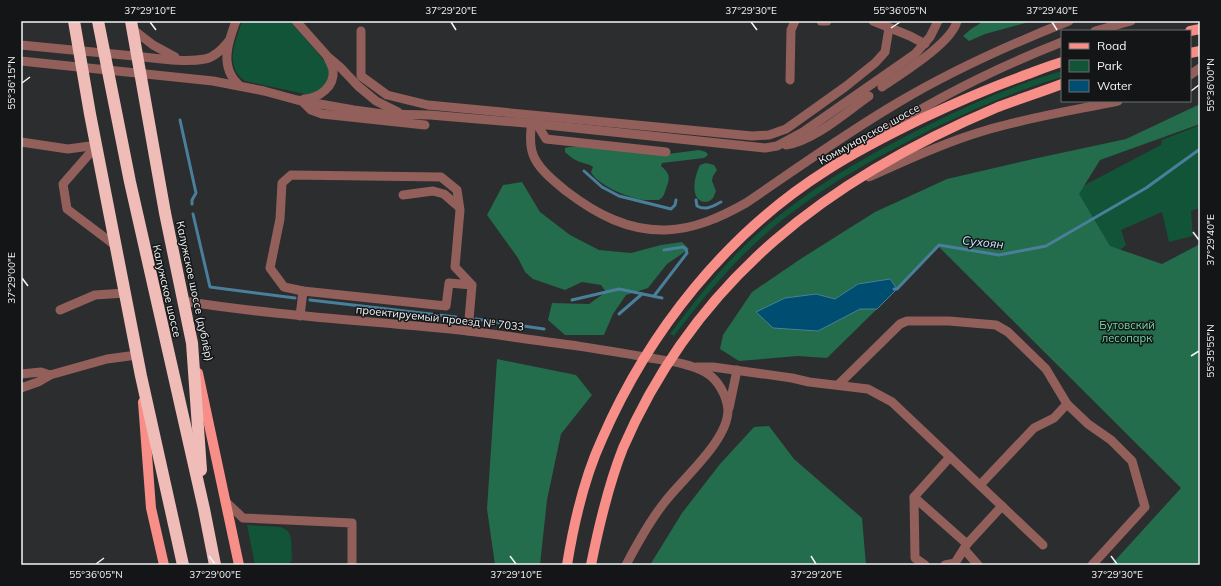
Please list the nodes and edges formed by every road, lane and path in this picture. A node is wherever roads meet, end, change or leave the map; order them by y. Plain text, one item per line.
1 (98, 21) edge
2 (125, 21) edge
3 (131, 21) edge
4 (229, 21) edge
5 (236, 21) edge
6 (296, 21) edge
7 (795, 21) edge
8 (821, 21) edge
9 (827, 21) edge
10 (873, 21) edge
11 (938, 21) edge
12 (957, 21) edge
13 (1069, 21) edge
14 (1128, 22) edge
15 (74, 23) edge
16 (889, 28) junction
17 (1098, 30) edge
18 (361, 31) dead end
19 (230, 38) junction
20 (1061, 42) edge
21 (925, 44) junction
22 (24, 45) edge
23 (328, 57) junction
24 (182, 60) junction
25 (25, 62) edge
26 (1061, 62) edge
27 (1200, 68) edge
28 (1191, 74) edge
29 (790, 80) dead end
30 (1061, 84) edge
31 (239, 85) junction
32 (882, 87) dead end
33 (869, 96) dead end
34 (299, 100) junction
35 (1113, 102) edge
36 (403, 114) junction
37 (425, 125) dead end
38 (534, 127) junction
39 (768, 135) junction
40 (21, 142) edge
41 (97, 145) junction
42 (777, 146) junction
43 (765, 148) junction
44 (666, 152) dead end
45 (827, 170) junction
46 (846, 187) junction
47 (403, 195) dead end
48 (459, 207) junction
49 (116, 246) junction
50 (472, 285) junction
51 (303, 290) junction
52 (125, 293) junction
53 (183, 301) junction
54 (60, 310) dead end
55 (300, 316) junction
56 (468, 331) junction
57 (192, 343) junction
58 (137, 354) junction
59 (644, 356) junction
60 (670, 361) junction
61 (693, 367) junction
62 (737, 370) junction
63 (21, 374) edge
64 (50, 375) junction
65 (141, 376) junction
66 (838, 385) junction
67 (21, 388) edge
68 (1067, 404) junction
69 (728, 412) junction
70 (950, 457) junction
71 (980, 485) junction
72 (914, 497) junction
73 (225, 501) junction
74 (1002, 506) junction
75 (204, 509) junction
76 (1043, 545) dead end
77 (965, 547) junction
78 (164, 565) edge
79 (183, 565) edge
80 (215, 565) edge
81 (239, 565) edge
82 (352, 565) edge
83 (567, 565) edge
84 (591, 565) edge
85 (626, 565) edge
86 (925, 565) edge
87 (945, 565) edge
88 (978, 565) edge
89 (1092, 565) edge

1 - 75 highway, Калужское шоссе
2 - 24 street
3 - 53 highway, Калужское шоссе (дублёр)
4 - 19 street
5 - 19 street
6 - 23 street
7 - 29 street
8 - 9 street
10 - 16 street
11 - 21 street
12 - 32 street
13 - 38 street
14 - 17 street
15 - 41 highway
16 - 21 street
16 - 39 street
18 - 39 street
19 - 24 street
19 - 31 street
20 - 45 street
21 - 42 street
22 - 24 street
23 - 34 street
23 - 36 street
25 - 31 street
26 - 45 main road, Коммунарское шоссе
27 - 28 street
30 - 46 main road
31 - 34 street
33 - 42 street
34 - 36 street
34 - 37 street
35 - 46 street
36 - 38 street
38 - 43 street
38 - 44 street
39 - 43 street
40 - 41 street
41 - 49 highway
41 - 49 street
42 - 43 street
45 - 59 main road, Коммунарское шоссе
46 - 60 main road
47 - 48 street
48 - 50 street
48 - 51 street
49 - 52 highway
50 - 51 street
50 - 56 street
51 - 55 street
52 - 54 street
52 - 58 highway
53 - 55 street, проектируемый проезд № 7033
53 - 57 highway, Калужское шоссе (дублёр)
55 - 56 street, проектируемый проезд № 7033
56 - 59 street, проектируемый проезд № 7033
57 - 73 main road, Калужское шоссе (дублёр)
57 - 75 highway
58 - 64 street
58 - 65 highway
59 - 60 street, проектируемый проезд № 7033
59 - 83 main road, Коммунарское шоссе
60 - 61 street, проектируемый проезд № 7033
60 - 84 main road
61 - 62 street
61 - 69 street
62 - 66 street
62 - 69 street
63 - 64 street
64 - 67 street
65 - 78 main road
65 - 79 highway
66 - 68 street
66 - 70 street
68 - 71 street
68 - 89 street
69 - 85 street
70 - 71 street
70 - 72 street
71 - 74 street
72 - 77 street
72 - 86 street
73 - 81 main road, Калужское шоссе (дублёр)
73 - 82 street
74 - 76 street
74 - 77 street
75 - 80 highway, Калужское шоссе
77 - 87 street
77 - 88 street

